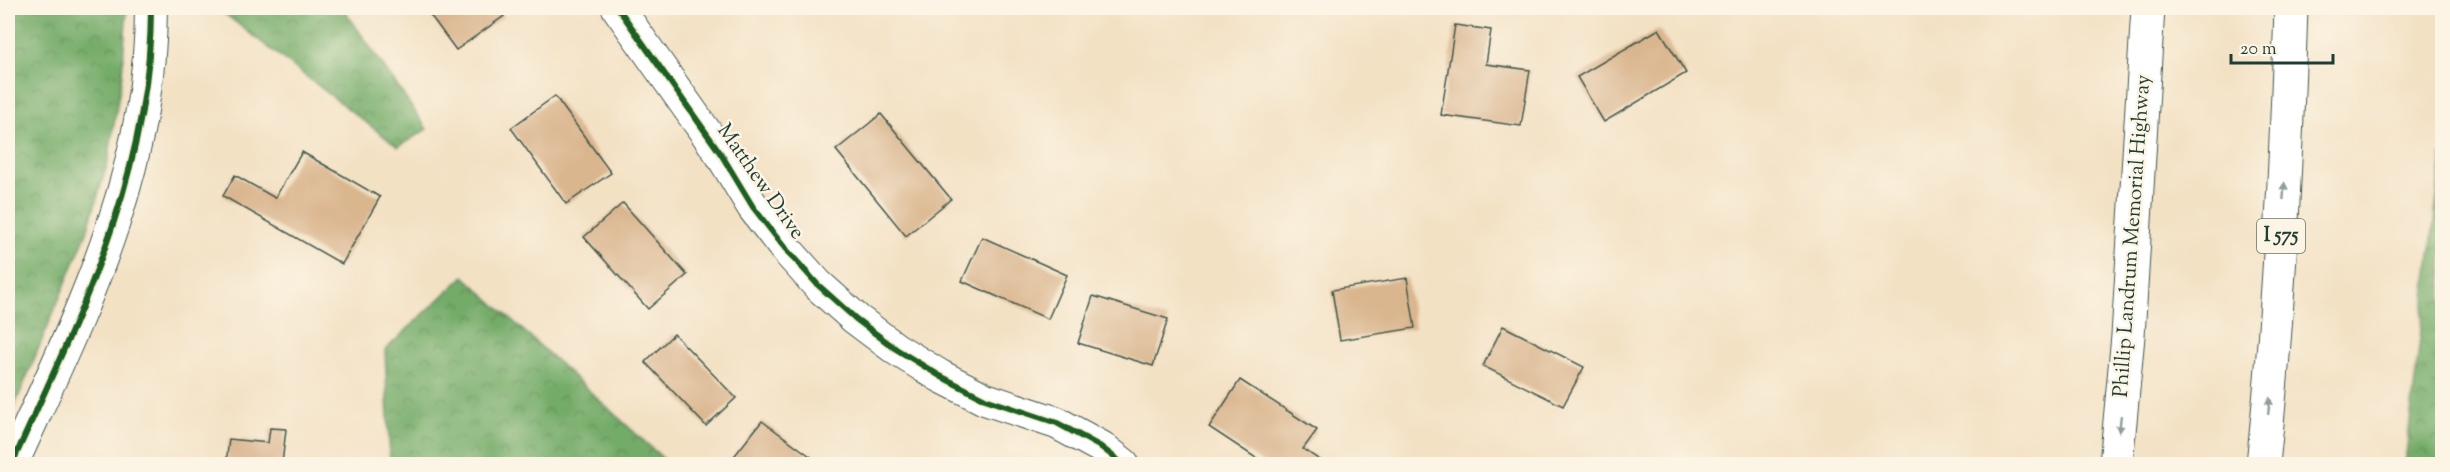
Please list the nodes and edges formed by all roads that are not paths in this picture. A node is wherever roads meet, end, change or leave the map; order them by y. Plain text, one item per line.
1 (151, 8) edge
2 (618, 8) edge
3 (2148, 8) edge
4 (2291, 8) edge
5 (12, 465) edge
6 (1123, 465) edge
7 (2116, 465) edge
8 (2263, 465) edge

1 - 5 street
2 - 6 street, Matthew Drive
3 -> 7 highway, Phillip Landrum Memorial Highway
8 -> 4 highway, I 575

